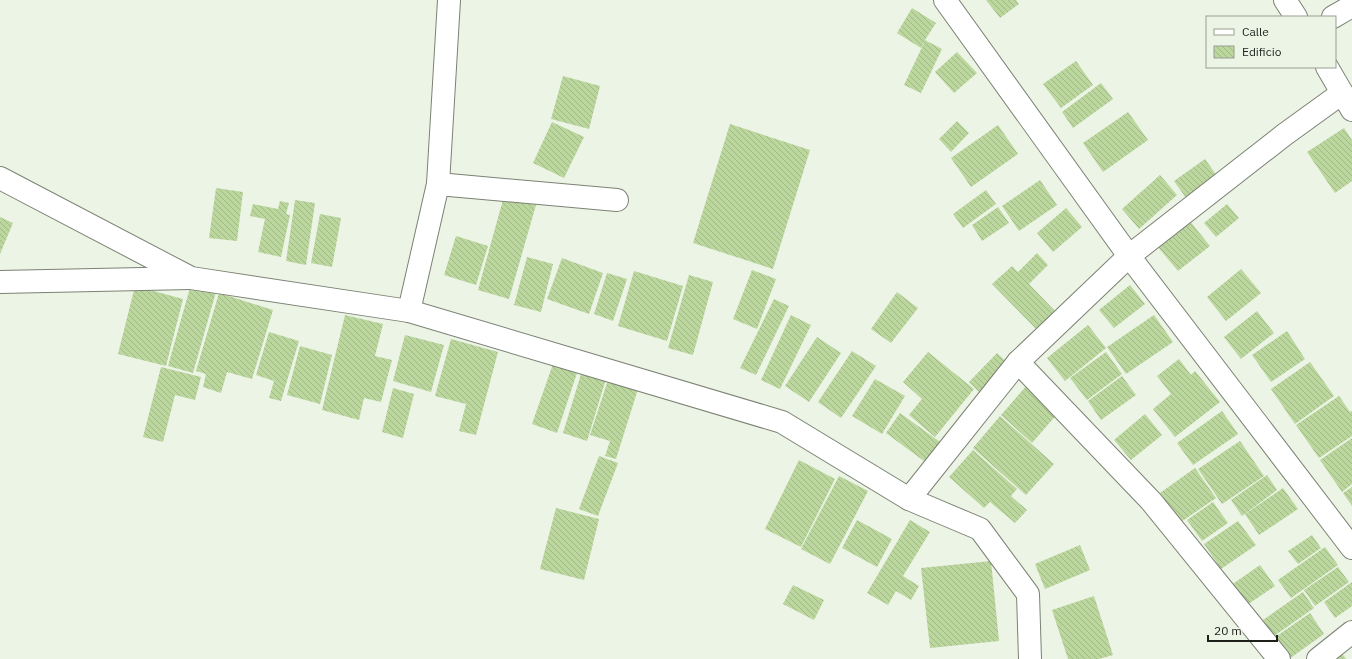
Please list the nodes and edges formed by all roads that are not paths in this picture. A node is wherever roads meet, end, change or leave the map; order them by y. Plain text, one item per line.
1 (449, 0) edge
2 (945, 0) edge
3 (1285, 0) edge
4 (1352, 6) edge
5 (1295, 16) edge
6 (1335, 16) edge
7 (1328, 68) edge
8 (1347, 101) edge
9 (0, 178) edge
10 (438, 184) junction
11 (617, 200) dead end
12 (1129, 256) junction
13 (191, 278) junction
14 (0, 282) edge
15 (409, 311) junction
16 (1018, 362) junction
17 (909, 499) junction
18 (1352, 548) edge
19 (1352, 632) edge
20 (1030, 659) edge
21 (1278, 659) edge
22 (1318, 659) edge

1 - 10 street
2 - 12 street
3 - 5 street
4 - 6 street
7 - 8 street
8 - 12 street
9 - 13 street
10 - 11 street
10 - 15 street
12 - 16 street
12 - 18 street
13 - 14 street
13 - 15 street
15 - 17 street
16 - 17 street
16 - 21 street
17 - 20 street
19 - 22 street

